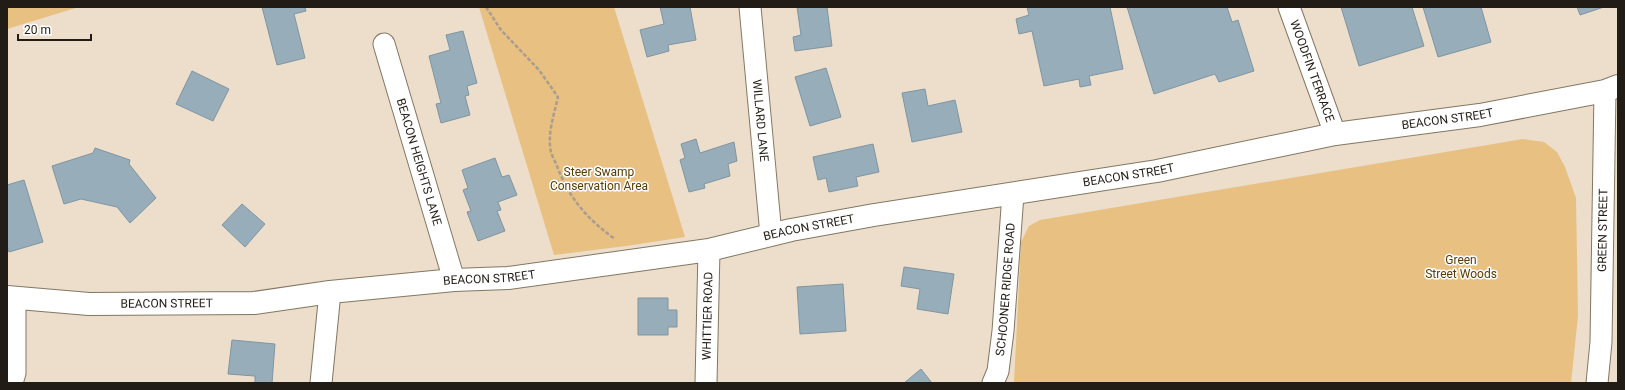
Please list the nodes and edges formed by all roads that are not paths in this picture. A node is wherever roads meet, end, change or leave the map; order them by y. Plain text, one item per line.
1 (750, 7) edge
2 (1289, 7) edge
3 (384, 44) dead end
4 (1611, 88) edge
5 (1335, 134) junction
6 (1013, 194) junction
7 (771, 235) junction
8 (709, 250) junction
9 (454, 280) junction
10 (1610, 281) edge
11 (330, 292) junction
12 (11, 298) edge
13 (12, 383) edge
14 (321, 383) edge
15 (706, 383) edge
16 (994, 383) edge
17 (1597, 383) edge

1 - 7 street, WILLARD LANE
2 - 5 street, WOODFIN TERRACE
3 - 9 street, BEACON HEIGHTS LANE
4 - 5 street, BEACON STREET
4 - 10 street, GREEN STREET
5 - 6 street, BEACON STREET
6 - 7 street, BEACON STREET
6 - 16 street, SCHOONER RIDGE ROAD
7 - 8 street, BEACON STREET
8 - 9 street, BEACON STREET
8 - 15 street, WHITTIER ROAD
9 - 11 street, BEACON STREET
10 - 17 street, GREEN STREET
11 - 12 street, BEACON STREET
11 - 14 street
12 - 13 street

